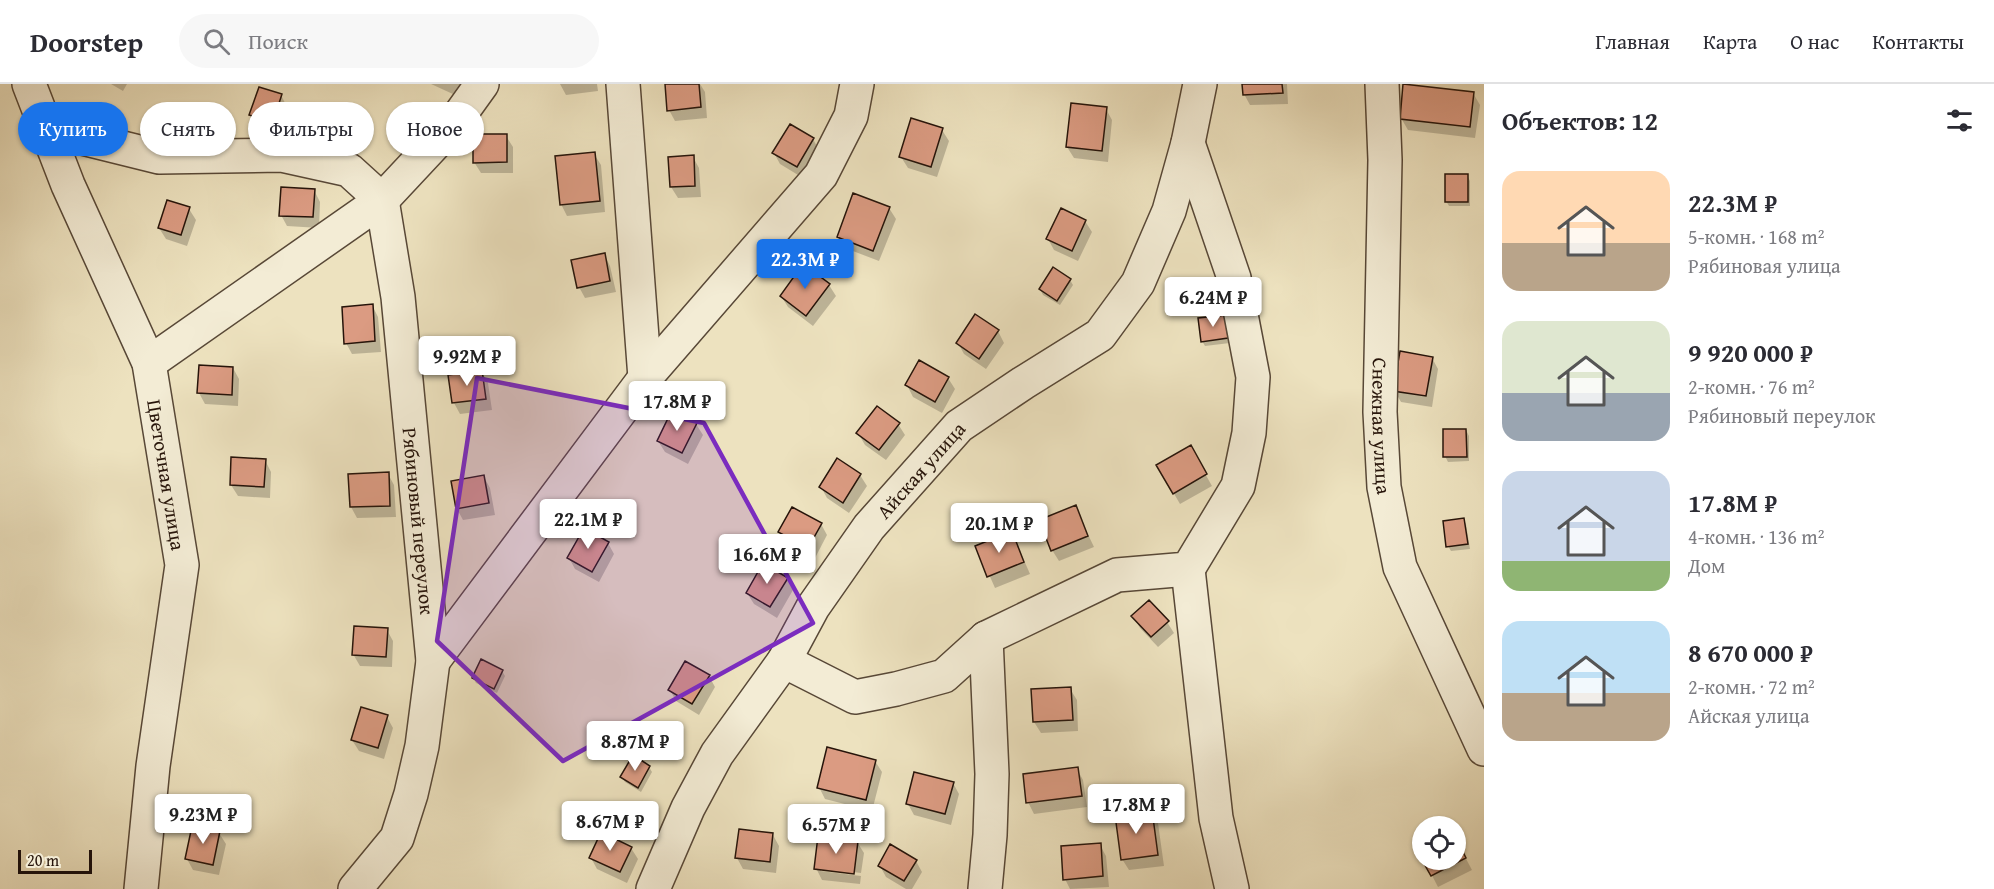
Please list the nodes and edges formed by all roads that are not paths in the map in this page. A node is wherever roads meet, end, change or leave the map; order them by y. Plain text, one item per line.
1 (29, 84) edge
2 (482, 84) edge
3 (623, 84) edge
4 (857, 84) edge
5 (1200, 84) edge
6 (1382, 84) edge
7 (36, 102) edge
8 (1188, 143) junction
9 (128, 149) edge
10 (57, 156) edge
11 (382, 200) junction
12 (149, 363) junction
13 (645, 378) junction
14 (1188, 568) junction
15 (986, 638) junction
16 (433, 661) junction
17 (784, 661) junction
18 (1484, 749) edge
19 (141, 889) edge
20 (355, 889) edge
21 (653, 889) edge
22 (985, 889) edge
23 (1232, 889) edge

1 - 7 street, Цветочная улица
2 - 11 street
3 - 13 street
4 - 13 street
5 - 8 street, Айская улица
6 - 18 street, Снежная улица
8 - 14 street
8 - 17 street, Айская улица
9 - 11 street
10 - 12 street, Цветочная улица
11 - 12 street
11 - 16 street, Рябиновый переулок
12 - 19 street, Цветочная улица
13 - 16 street
14 - 15 street
14 - 23 street
15 - 17 street
15 - 22 street
16 - 20 street, Рябиновый переулок
17 - 21 street, Айская улица

